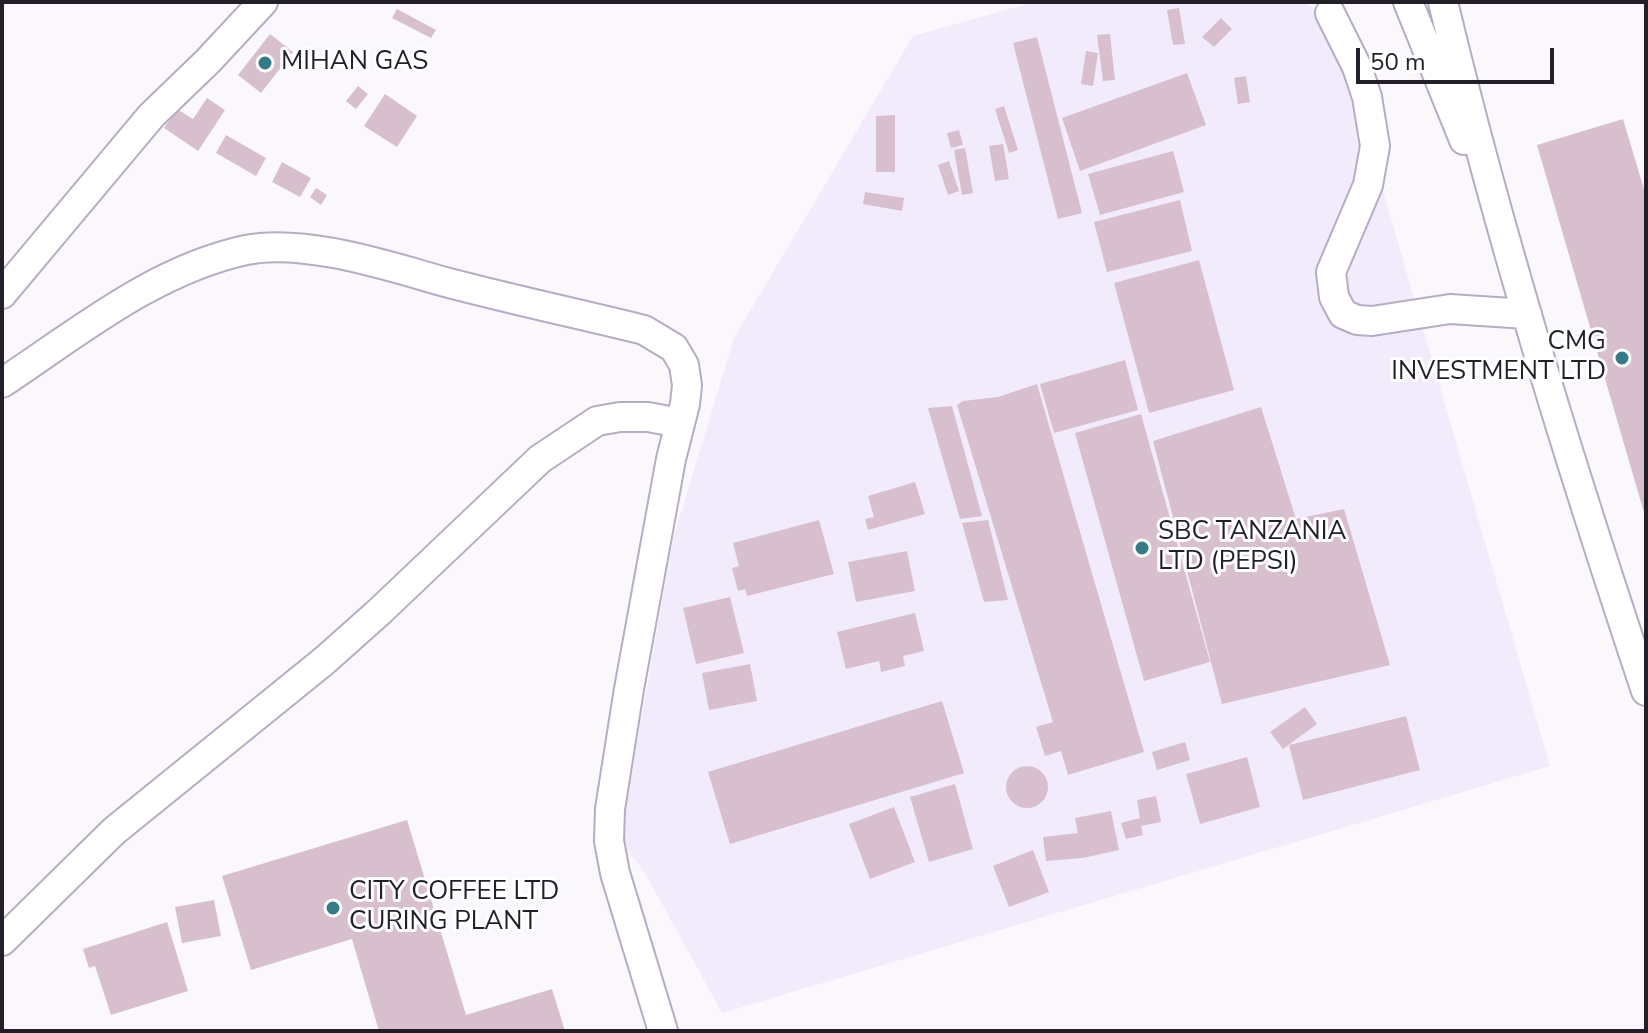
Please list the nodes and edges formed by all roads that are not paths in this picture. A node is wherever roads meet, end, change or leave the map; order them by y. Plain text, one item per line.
1 (263, 2) edge
2 (1408, 2) edge
3 (1443, 2) edge
4 (1330, 13) dead end
5 (1491, 190) junction
6 (2, 294) edge
7 (1527, 314) junction
8 (2, 383) edge
9 (680, 423) junction
10 (1646, 691) edge
11 (2, 941) edge
12 (663, 1031) edge

1 - 6 lane
2 - 5 lane
3 - 5 lane
4 - 7 lane
5 - 7 lane
7 - 10 lane
8 - 9 lane
9 - 11 lane
9 - 12 lane

